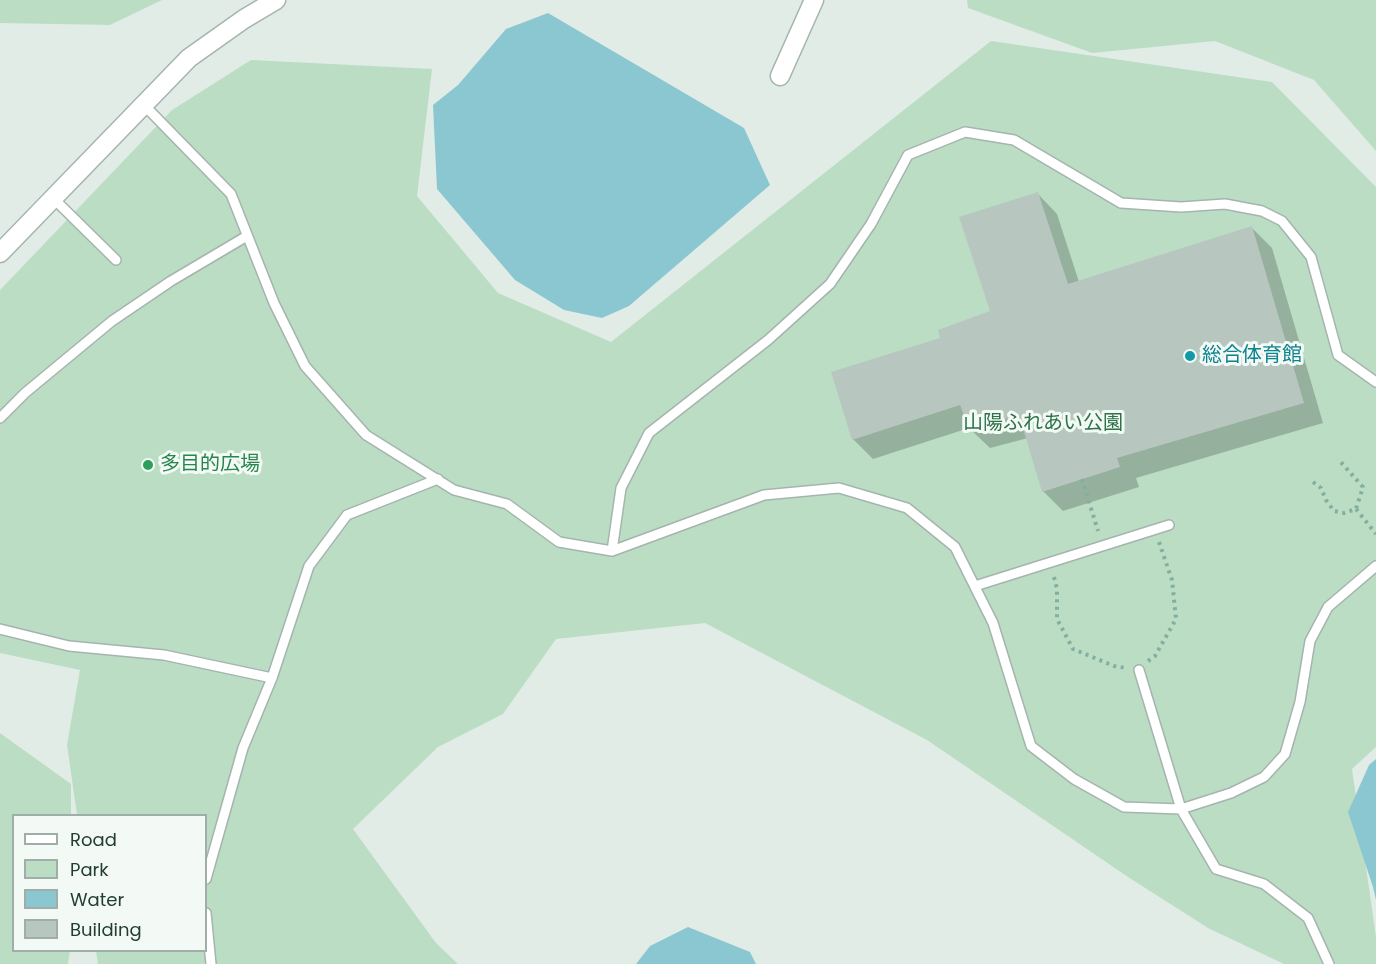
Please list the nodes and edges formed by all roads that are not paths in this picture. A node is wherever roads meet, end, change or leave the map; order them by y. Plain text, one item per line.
1 (276, 0) edge
2 (814, 0) edge
3 (780, 76) dead end
4 (143, 104) junction
5 (53, 198) junction
6 (248, 236) junction
7 (0, 253) edge
8 (116, 260) dead end
9 (1376, 382) edge
10 (0, 418) edge
11 (438, 479) junction
12 (1169, 525) dead end
13 (612, 551) junction
14 (1376, 566) edge
15 (975, 586) junction
16 (0, 629) edge
17 (1139, 670) road end
18 (272, 678) junction
19 (1181, 809) junction
20 (207, 875) edge
21 (207, 923) edge
22 (211, 964) edge
23 (1329, 964) edge

1 - 4 street
2 - 3 street
4 - 5 street
4 - 6 lane
5 - 7 street
5 - 8 lane
6 - 10 lane
6 - 11 lane
9 - 13 lane
11 - 13 lane
11 - 18 lane
12 - 15 lane
13 - 15 lane
14 - 19 lane
15 - 19 lane
16 - 18 lane
17 - 19 lane
18 - 20 lane
19 - 23 lane
21 - 22 lane

